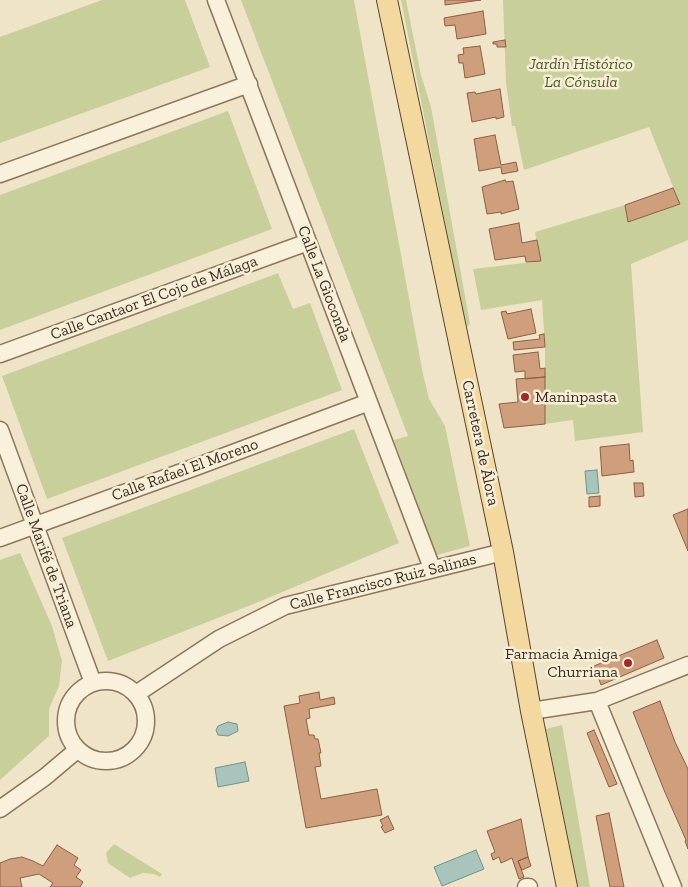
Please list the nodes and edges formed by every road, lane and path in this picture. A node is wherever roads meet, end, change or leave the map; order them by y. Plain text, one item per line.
1 (216, 0) edge
2 (387, 0) edge
3 (249, 84) junction
4 (0, 174) edge
5 (308, 242) junction
6 (0, 354) edge
7 (369, 402) junction
8 (0, 430) edge
9 (34, 526) junction
10 (0, 538) edge
11 (503, 552) junction
12 (432, 568) junction
13 (688, 665) edge
14 (93, 682) junction
15 (136, 694) junction
16 (597, 701) junction
17 (531, 711) junction
18 (77, 750) junction
19 (0, 809) edge
20 (567, 887) edge
21 (673, 887) edge

1 - 3 street, Calle La Gioconda
2 - 11 main road, Carretera de Álora
3 - 4 street
3 - 5 street, Calle La Gioconda
5 - 6 street, Calle Cantaor El Cojo de Málaga
5 - 7 street, Calle La Gioconda
7 - 9 street, Calle Rafael El Moreno
7 - 12 street, Calle La Gioconda
8 - 9 street, Calle Marifé de Triana
9 - 10 street, Calle Rafael El Moreno
9 - 14 street, Calle Marifé de Triana
11 - 12 street, Calle Francisco Ruiz Salinas
11 - 17 main road, Carretera de Álora
12 - 15 street, Calle Francisco Ruiz Salinas
13 - 16 street
14 - 15 street
14 - 18 street
15 - 18 street
16 - 17 street
16 - 21 street
17 - 20 main road, Carretera de Álora
18 - 19 street

